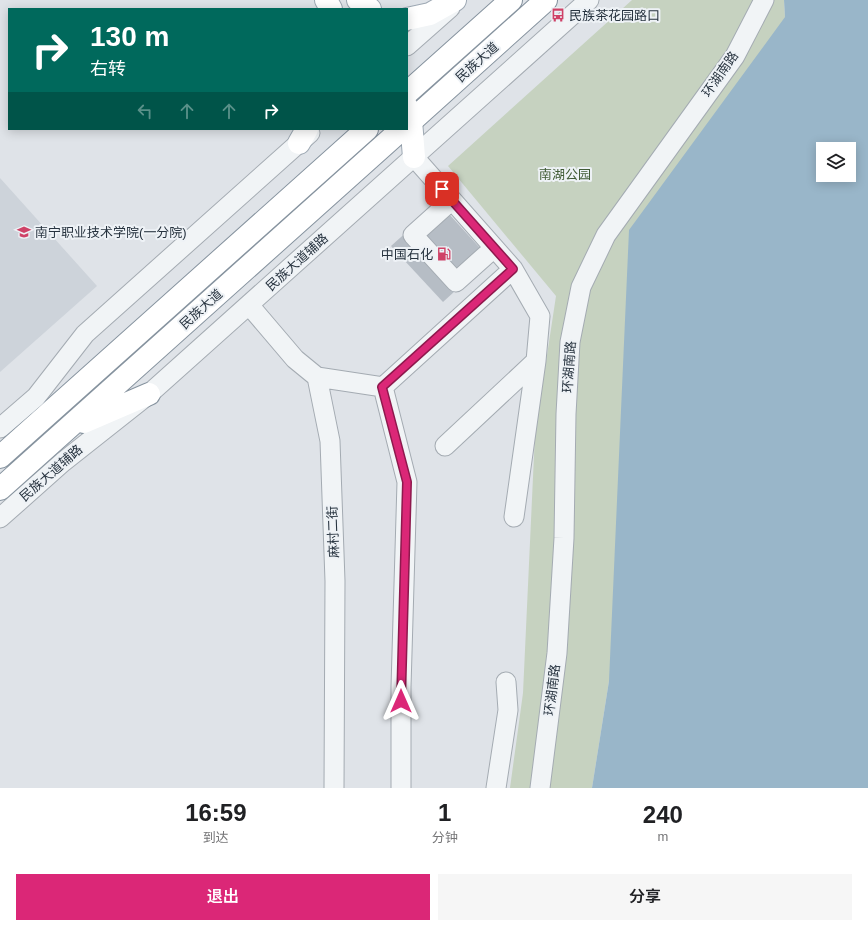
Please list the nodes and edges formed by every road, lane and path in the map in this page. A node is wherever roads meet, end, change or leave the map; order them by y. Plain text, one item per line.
1 (358, 0) edge
2 (457, 0) edge
3 (511, 0) edge
4 (546, 0) edge
5 (589, 0) edge
6 (764, 0) edge
7 (369, 8) edge
8 (408, 19) edge
9 (408, 45) edge
10 (408, 92) edge
11 (408, 120) edge
12 (366, 130) edge
13 (396, 130) edge
14 (405, 130) edge
15 (307, 134) edge
16 (414, 157) junction
17 (452, 200) junction
18 (494, 248) junction
19 (513, 269) junction
20 (249, 305) junction
21 (536, 361) junction
22 (317, 377) junction
23 (382, 387) junction
24 (149, 394) junction
25 (0, 428) edge
26 (66, 430) junction
27 (445, 446) dead end
28 (0, 457) edge
29 (0, 489) edge
30 (514, 517) dead end
31 (0, 518) edge
32 (506, 682) dead end
33 (334, 788) edge
34 (401, 788) edge
35 (496, 788) edge
36 (540, 788) edge

1 - 7 main road
2 - 8 main road
2 - 9 street
3 - 10 main road, 民族大道
4 - 11 main road, 民族大道
5 - 16 street, 民族大道辅路
6 - 36 street, 环湖南路
12 - 28 main road, 民族大道
13 - 26 main road, 民族大道
14 - 16 main road
15 - 25 street
16 - 17 street
16 - 20 street, 民族大道辅路
17 - 18 street
17 - 18 street
18 - 19 street
19 - 21 street
19 - 23 street
20 - 22 street
20 - 24 street, 民族大道辅路
21 - 27 street
21 - 30 street
22 - 23 street
22 - 33 street, 麻村二街
23 - 34 street
24 - 26 main road
24 - 31 street, 民族大道辅路
26 - 29 main road, 民族大道
32 - 35 street

